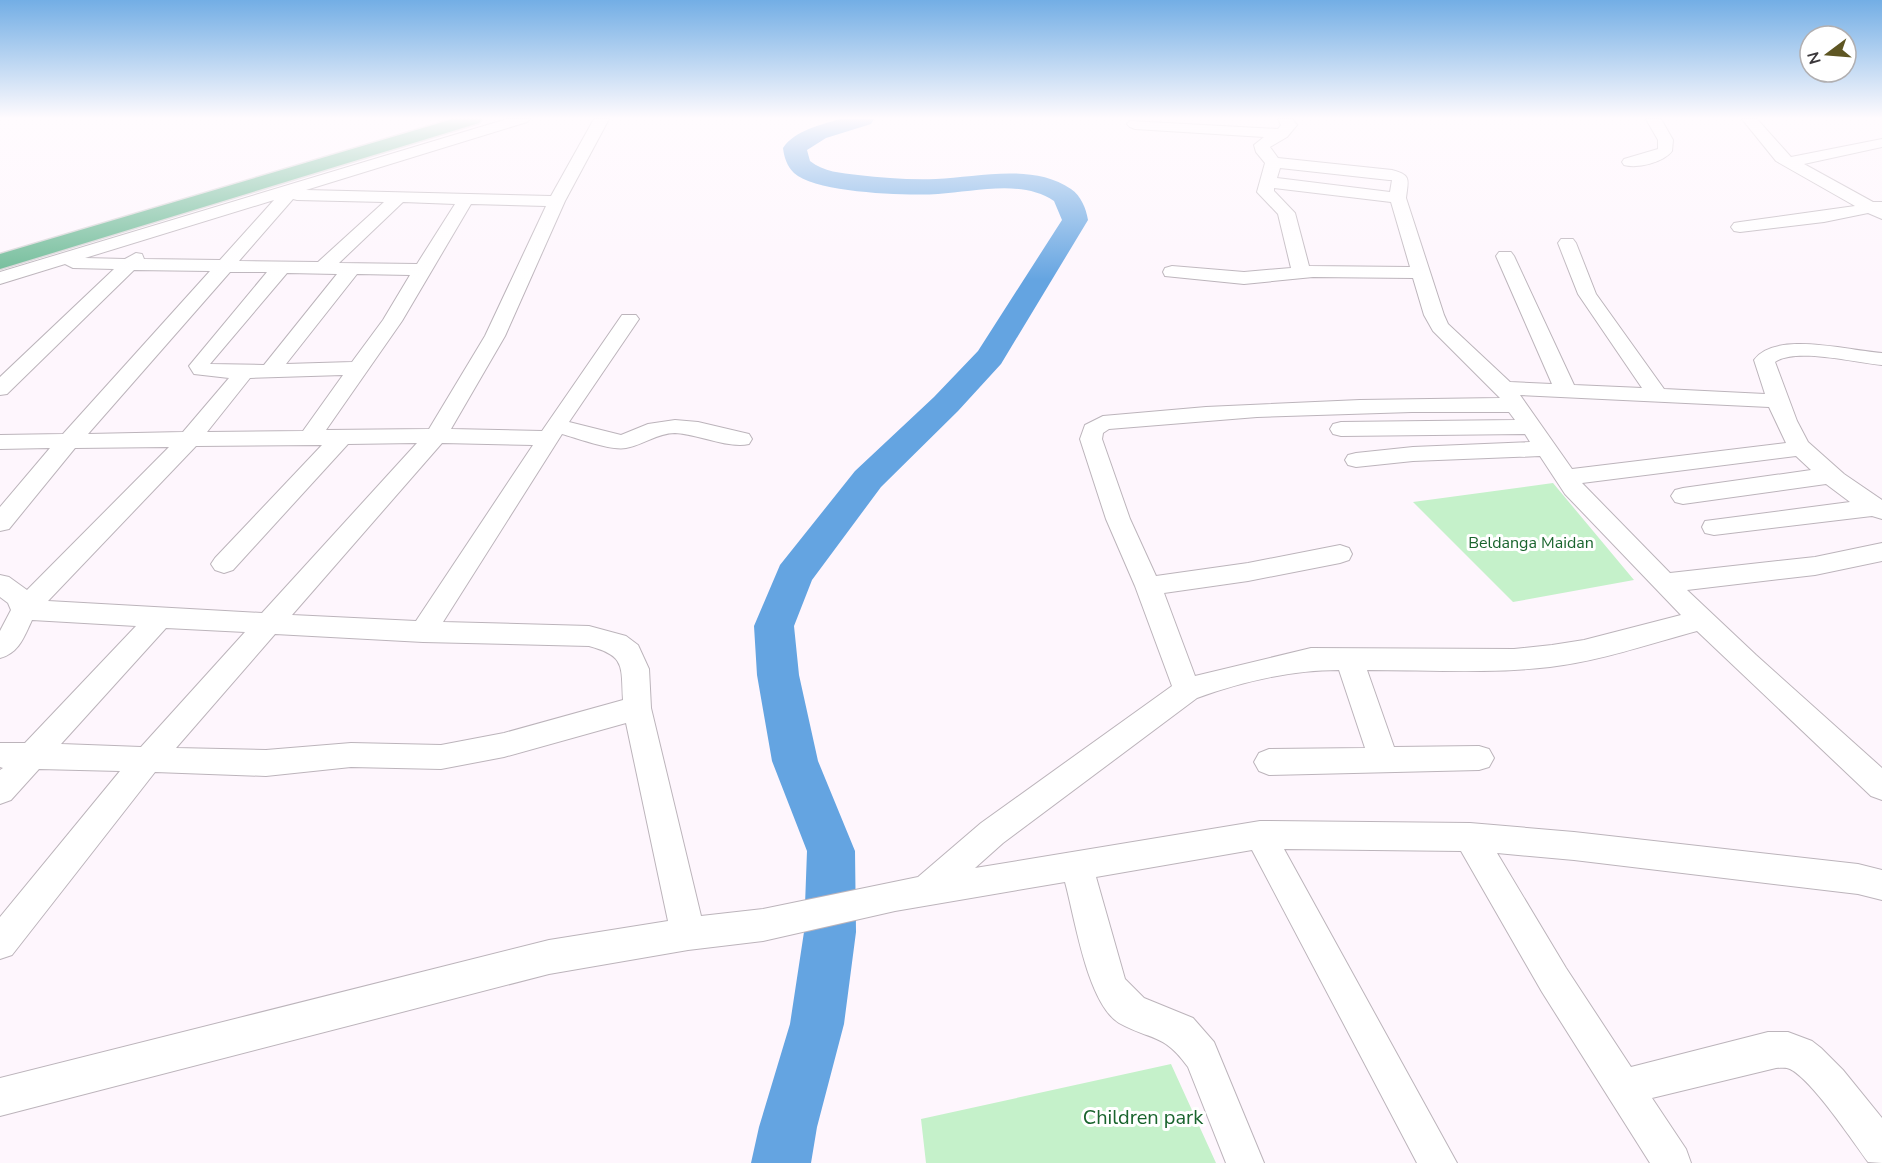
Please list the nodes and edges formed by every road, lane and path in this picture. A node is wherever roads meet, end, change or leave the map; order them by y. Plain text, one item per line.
1 (244, 173) edge
2 (292, 173) edge
3 (306, 173) edge
4 (349, 173) edge
5 (572, 173) edge
6 (1269, 173) edge
7 (1373, 173) edge
8 (1811, 173) edge
9 (1266, 182) junction
10 (292, 191) junction
11 (399, 197) junction
12 (1398, 198) junction
13 (466, 199) junction
14 (557, 201) junction
15 (189, 204) junction
16 (1879, 209) edge
17 (1740, 227) dead end
18 (166, 228) junction
19 (1567, 243) dead end
20 (0, 246) edge
21 (50, 255) junction
22 (1505, 256) dead end
23 (129, 265) junction
24 (225, 266) junction
25 (280, 269) junction
26 (322, 269) junction
27 (351, 269) junction
28 (423, 270) junction
29 (6, 271) edge
30 (1172, 272) dead end
31 (1302, 273) junction
32 (1421, 273) junction
33 (0, 289) edge
34 (629, 319) dead end
35 (1882, 358) edge
36 (360, 368) junction
37 (270, 370) junction
38 (244, 372) junction
39 (0, 389) edge
40 (1566, 391) junction
41 (1657, 395) junction
42 (1510, 397) junction
43 (1780, 401) junction
44 (1531, 427) junction
45 (1341, 429) dead end
46 (553, 432) junction
47 (436, 436) junction
48 (342, 437) junction
49 (309, 438) junction
50 (190, 439) junction
51 (741, 439) dead end
52 (69, 441) junction
53 (0, 442) edge
54 (1802, 448) junction
55 (1546, 449) junction
56 (1356, 460) dead end
57 (1833, 476) junction
58 (1566, 477) junction
59 (1683, 496) dead end
60 (1878, 509) edge
61 (0, 523) edge
62 (1714, 527) dead end
63 (1882, 552) edge
64 (1340, 554) dead end
65 (224, 564) dead end
66 (1664, 583) junction
67 (0, 584) edge
68 (1148, 586) junction
69 (24, 610) junction
70 (160, 617) junction
71 (1702, 620) junction
72 (267, 624) junction
73 (423, 632) junction
74 (0, 648) edge
75 (1350, 658) junction
76 (1187, 690) junction
77 (637, 708) junction
78 (0, 754) edge
79 (30, 757) junction
80 (1479, 758) dead end
81 (148, 759) junction
82 (1384, 760) junction
83 (1269, 762) dead end
84 (1882, 787) edge
85 (0, 791) edge
86 (1260, 835) junction
87 (1470, 837) junction
88 (1077, 865) junction
89 (1882, 885) edge
90 (927, 890) junction
91 (688, 934) junction
92 (0, 943) edge
93 (1625, 1087) junction
94 (0, 1097) edge
95 (1882, 1148) edge
96 (1245, 1163) edge
97 (1438, 1163) edge
98 (1672, 1163) edge

1 - 20 highway
2 - 15 highway
3 - 10 street
4 - 10 street
5 - 14 street
6 - 9 street
7 - 12 street
8 - 16 street
9 - 12 street
9 - 31 street
10 - 11 street
10 - 18 street
10 - 24 street
11 - 13 street
11 - 26 street
12 - 32 street
13 - 14 street
13 - 28 street
14 - 47 street
15 - 18 street
15 - 21 highway
16 - 17 street
18 - 21 street
18 - 23 street
19 - 41 street
21 - 23 street
21 - 29 highway
22 - 40 street
23 - 24 street
23 - 39 street
24 - 25 street
24 - 52 street
25 - 26 street
25 - 38 street
26 - 27 street
27 - 28 street
27 - 37 street
28 - 36 street
29 - 33 street
30 - 31 street
31 - 32 street
32 - 42 street
34 - 46 street
35 - 43 street
36 - 37 street
36 - 49 street
37 - 38 street
38 - 50 street
40 - 41 street
40 - 42 street
41 - 43 street
42 - 44 street
42 - 68 street
43 - 54 street
44 - 45 street
44 - 55 street
46 - 47 street
46 - 51 street
46 - 73 street
47 - 48 street
47 - 72 street
48 - 49 street
48 - 65 street
49 - 50 street
50 - 52 street
50 - 69 street
52 - 53 street
52 - 61 street
54 - 57 street
54 - 58 street
55 - 56 street
55 - 58 street
57 - 59 street
57 - 60 street
58 - 66 street
60 - 62 street
63 - 66 street
64 - 68 street
66 - 71 street
67 - 69 street
68 - 76 street
69 - 70 street
69 - 74 street
70 - 72 street
70 - 79 street
71 - 75 street
71 - 84 street
72 - 73 street
72 - 81 street
73 - 77 street
75 - 76 street
75 - 82 street
76 - 90 street
77 - 81 street
77 - 91 street
78 - 79 street
79 - 81 street
79 - 85 street
80 - 82 street
81 - 92 street
82 - 83 street
86 - 87 street
86 - 88 street
86 - 97 street
87 - 89 street
87 - 93 street
88 - 90 street
88 - 96 street
90 - 91 street
91 - 94 street
93 - 95 street
93 - 98 street

